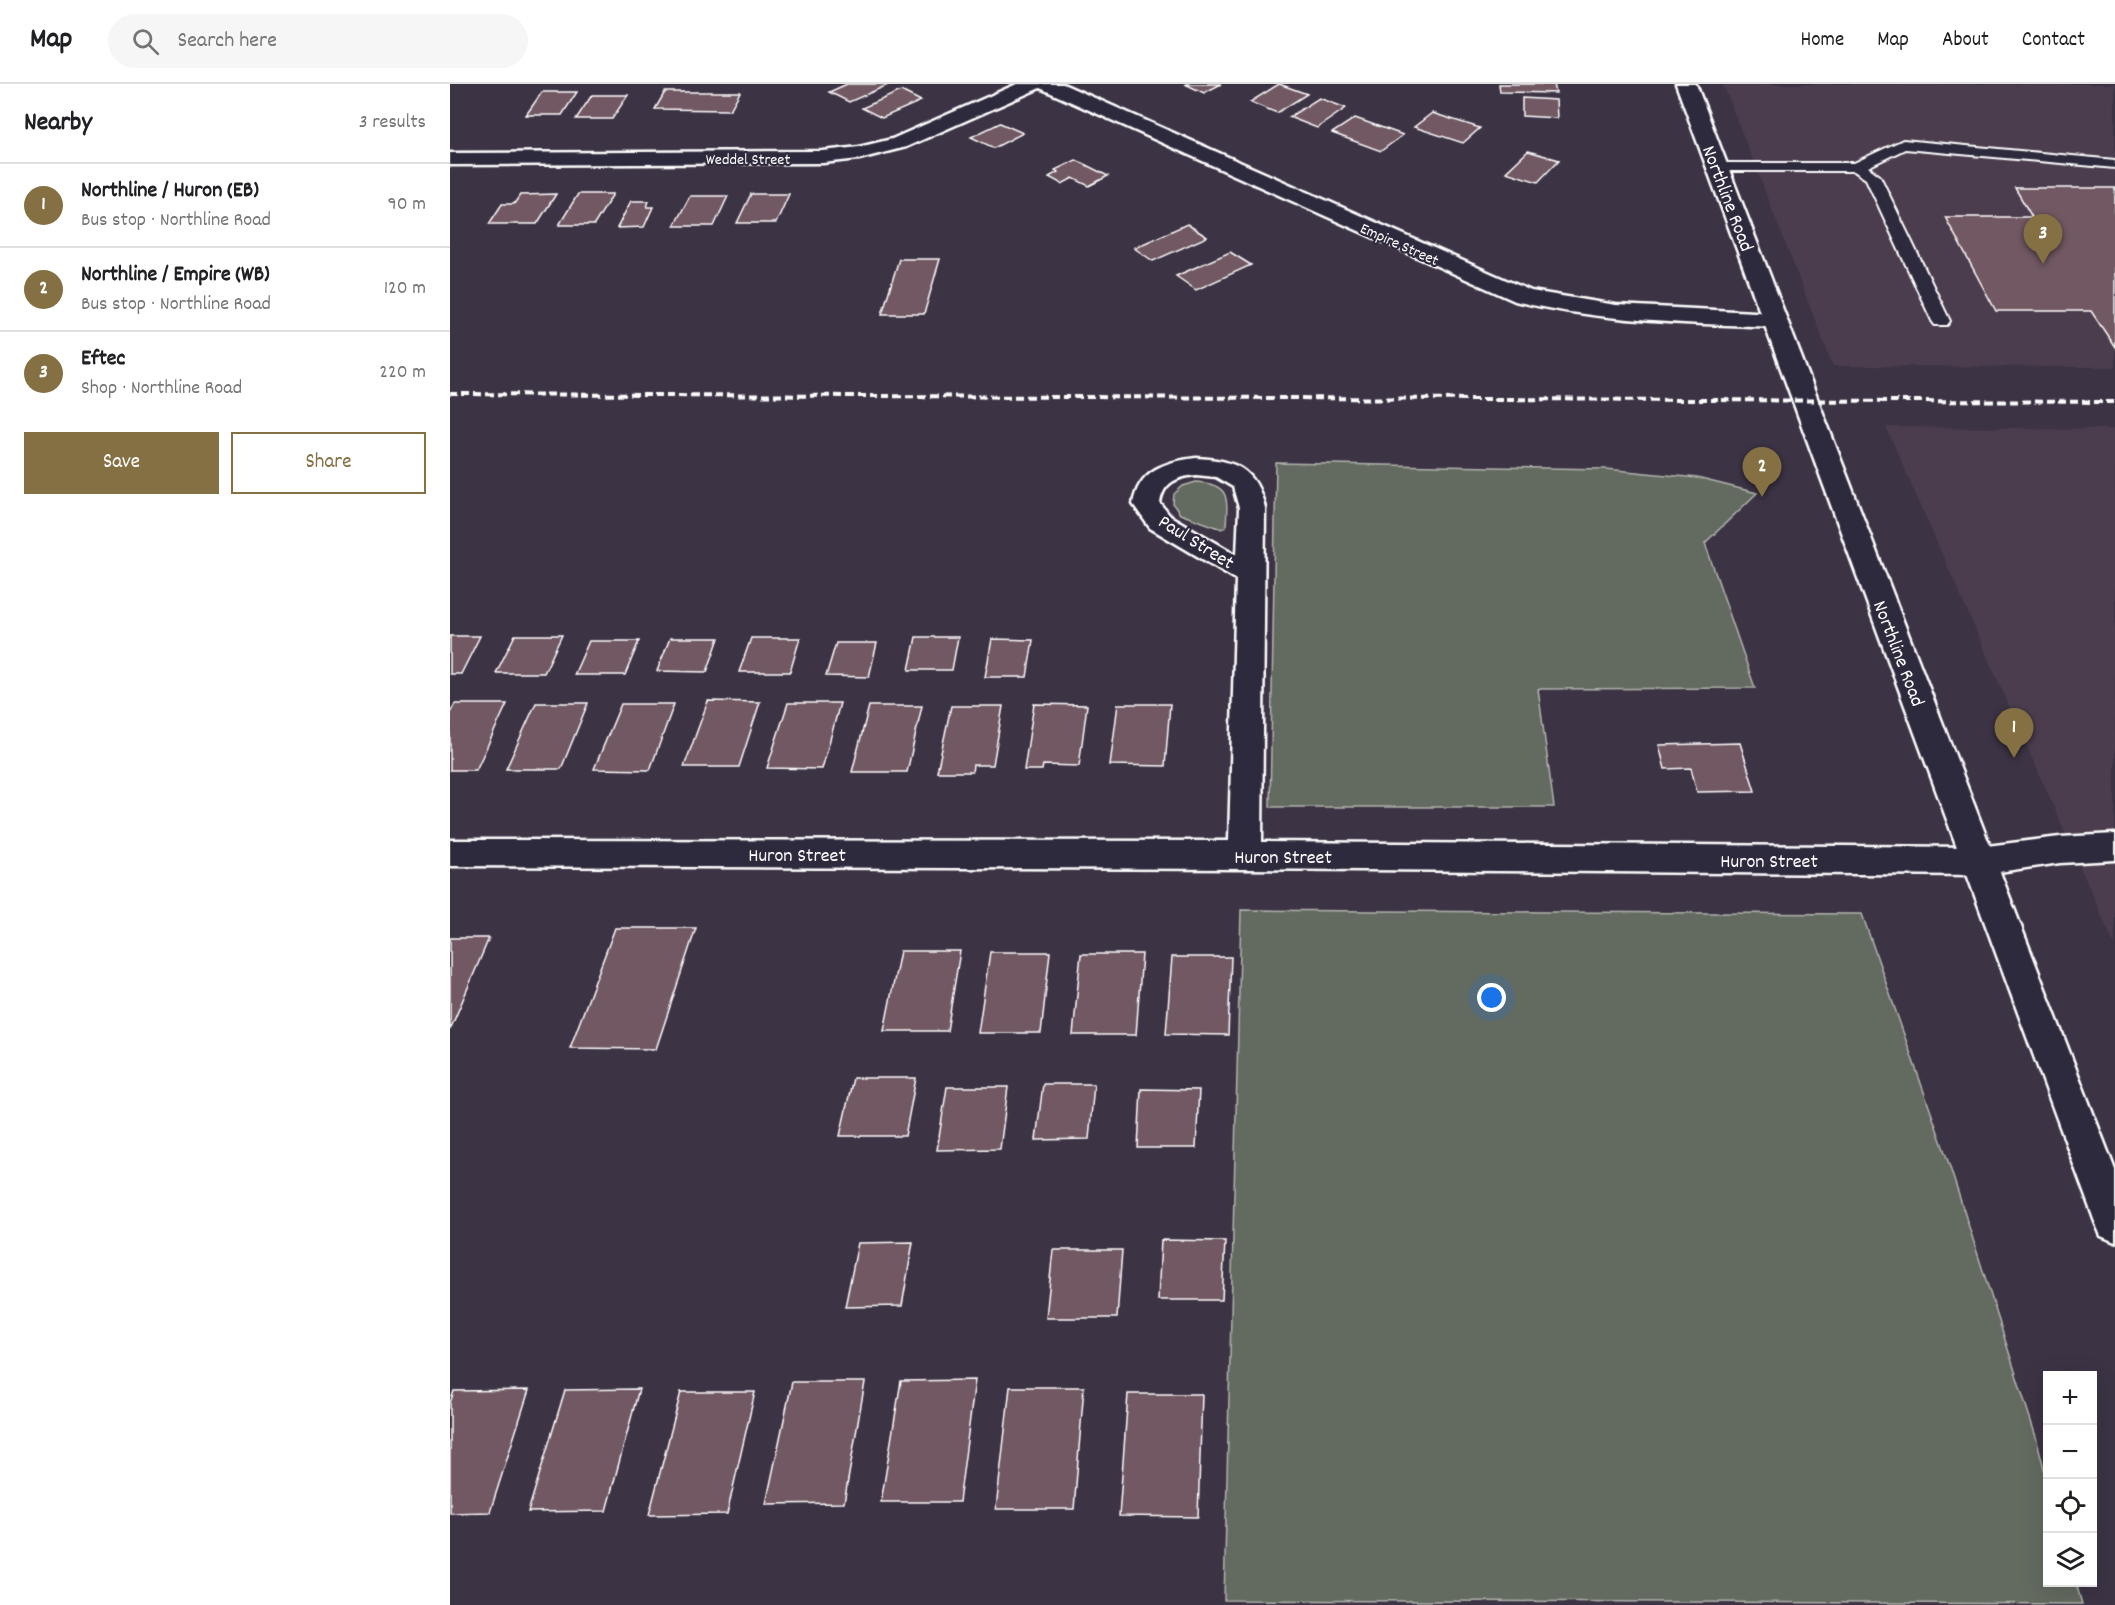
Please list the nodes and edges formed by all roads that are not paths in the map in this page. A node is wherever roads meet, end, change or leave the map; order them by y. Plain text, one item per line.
1 (1033, 84) edge
2 (1047, 84) edge
3 (1686, 84) edge
4 (450, 159) edge
5 (2115, 164) edge
6 (1717, 167) junction
7 (1857, 167) junction
8 (1774, 320) junction
9 (1941, 321) dead end
10 (1249, 574) junction
11 (2115, 847) edge
12 (450, 853) edge
13 (1245, 855) junction
14 (1979, 861) junction
15 (2115, 1222) edge

1 - 4 street, Weddel Street
2 - 8 street, Empire Street
3 - 6 street, Northline Road
5 - 7 lane
6 - 7 lane
6 - 8 street, Northline Road
7 - 9 lane
8 - 14 street, Northline Road
10 - 10 street, Paul Street
10 - 13 street, Paul Street
11 - 14 street, Huron Street
12 - 13 street, Huron Street
13 - 14 street, Huron Street
14 - 15 street, Northline Road

